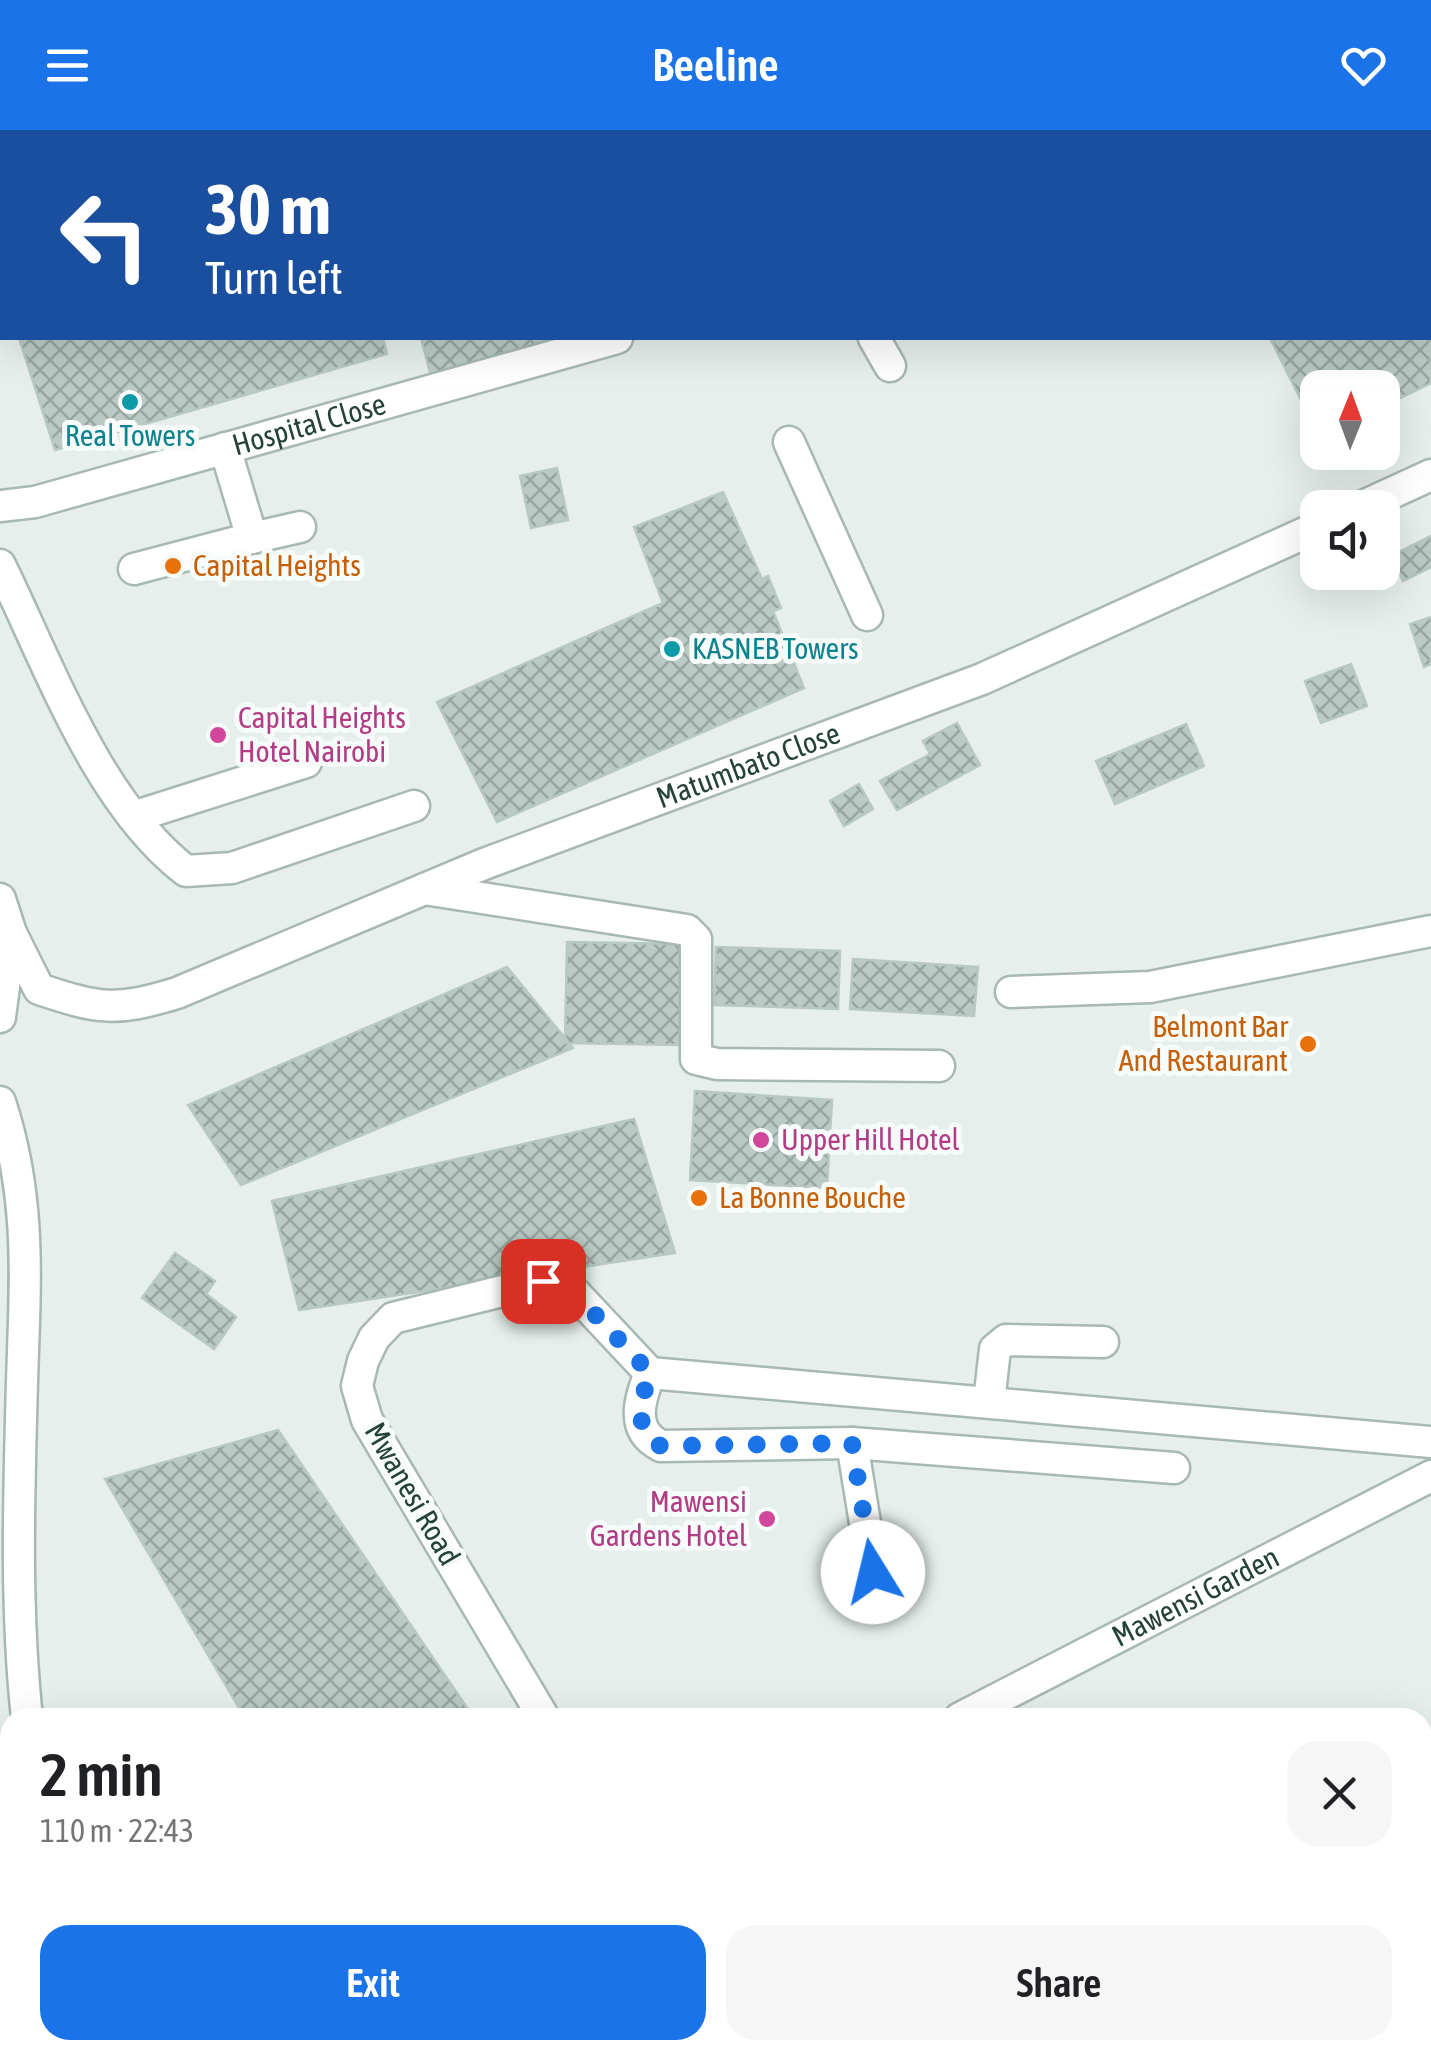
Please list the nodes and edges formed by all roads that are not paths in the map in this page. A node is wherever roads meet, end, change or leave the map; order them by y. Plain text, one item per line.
1 (610, 340) edge
2 (875, 340) edge
3 (890, 366) dead end
4 (789, 442) dead end
5 (225, 448) junction
6 (1431, 475) edge
7 (1398, 490) edge
8 (0, 506) edge
9 (300, 527) dead end
10 (1300, 534) edge
11 (252, 538) junction
12 (0, 565) edge
13 (134, 569) dead end
14 (867, 615) dead end
15 (306, 762) dead end
16 (414, 806) dead end
17 (133, 817) junction
18 (421, 889) junction
19 (0, 899) edge
20 (1431, 931) edge
21 (11, 933) junction
22 (1012, 992) dead end
23 (0, 1017) edge
24 (939, 1066) dead end
25 (0, 1102) edge
26 (1103, 1342) dead end
27 (650, 1373) junction
28 (0, 1400) edge
29 (989, 1402) junction
30 (1431, 1442) edge
31 (852, 1443) junction
32 (1174, 1468) dead end
33 (1431, 1476) edge
34 (20, 1477) junction
35 (873, 1572) dead end
36 (27, 1708) edge
37 (538, 1708) edge
38 (979, 1708) edge

1 - 5 street, Hospital Close
2 - 3 street
4 - 14 street
5 - 8 street, Hospital Close
5 - 11 street
6 - 7 street
9 - 11 street
10 - 18 street, Matumbato Close
11 - 13 street
12 - 17 street
15 - 17 street
16 - 17 street
18 - 21 street, Matumbato Close
18 - 24 street
19 - 21 street, Matumbato Close
20 - 22 street
21 - 23 street
25 - 34 street
26 - 29 street
27 - 29 street
27 - 31 street
27 - 37 street, Mwanesi Road
28 - 34 street
29 - 30 street
31 - 32 street
31 - 35 street
33 - 38 street, Mawensi Garden
34 - 36 street

